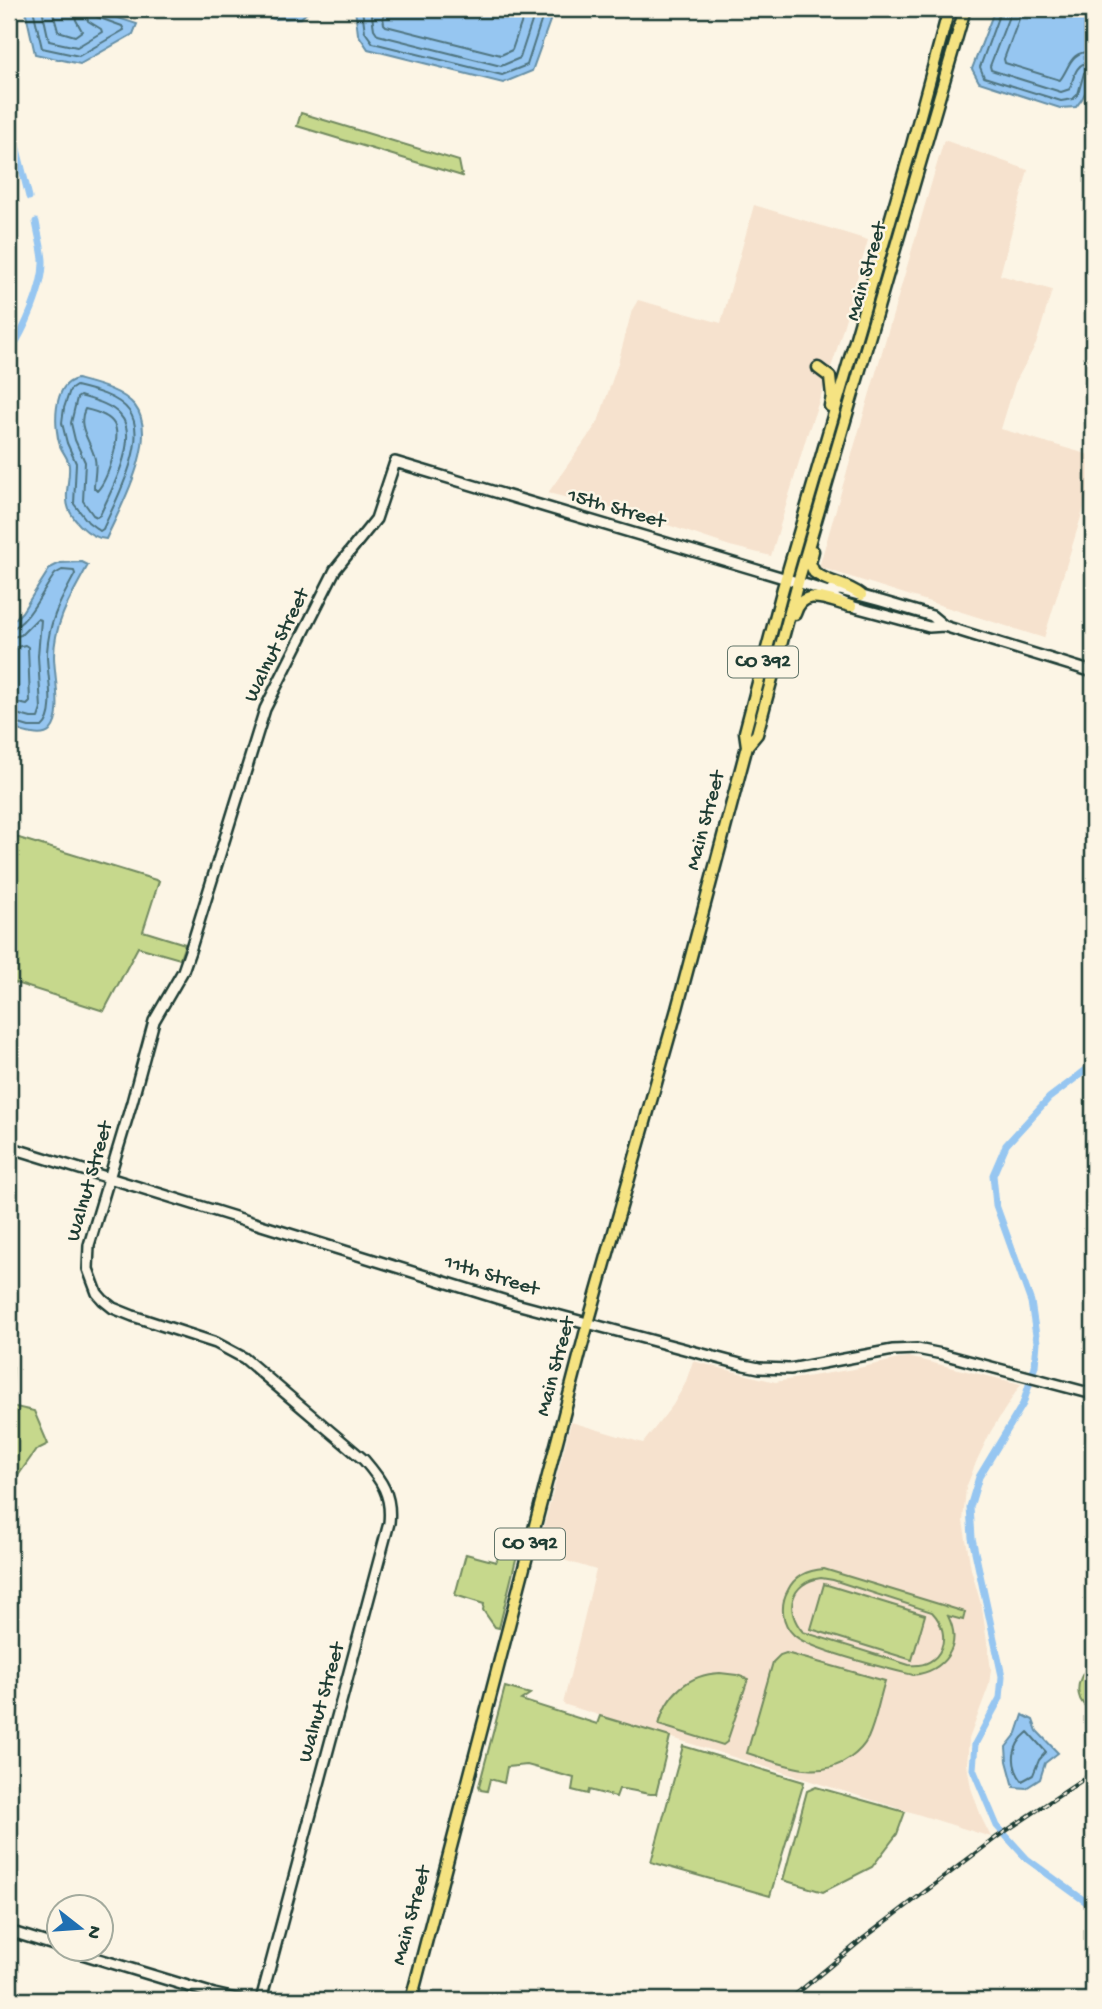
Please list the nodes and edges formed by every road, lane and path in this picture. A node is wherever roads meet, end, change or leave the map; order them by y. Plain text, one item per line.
1 (949, 9) edge
2 (965, 9) edge
3 (912, 145) junction
4 (886, 233) junction
5 (898, 237) junction
6 (880, 299) junction
7 (862, 318) junction
8 (818, 368) dead end
9 (845, 374) junction
10 (857, 379) junction
11 (823, 450) junction
12 (835, 453) junction
13 (395, 462) joint
14 (821, 503) junction
15 (786, 579) junction
16 (798, 582) junction
17 (828, 592) junction
18 (861, 596) junction
19 (852, 606) junction
20 (944, 626) junction
21 (776, 664) junction
22 (1093, 673) edge
23 (747, 746) junction
24 (9, 1147) edge
25 (110, 1178) junction
26 (588, 1324) junction
27 (1093, 1394) edge
28 (9, 1931) edge
29 (46, 1943) edge
30 (116, 1963) edge
31 (214, 1994) junction
32 (224, 2000) edge
33 (230, 2000) edge
34 (240, 2000) edge
35 (261, 2000) edge
36 (411, 2000) edge

1 - 3 main road, Main Street / CO 392
2 - 5 main road, Main Street / CO 392
3 - 4 main road, Main Street / CO 392
3 - 5 main road
4 - 6 main road
4 - 7 main road, Main Street / CO 392
5 - 6 main road, Main Street / CO 392
6 - 10 main road, Main Street / CO 392
7 - 9 main road, Main Street / CO 392
7 - 10 main road
8 - 11 main road
9 - 11 main road, Main Street / CO 392
9 - 12 main road
10 - 12 main road, Main Street / CO 392
11 - 15 main road, Main Street / CO 392
12 - 14 main road, Main Street / CO 392
13 - 15 street, 15th Street
13 - 25 street, Walnut Street
14 - 16 main road, Main Street / CO 392
14 - 18 main road
15 - 16 street, 15th Street
15 - 23 main road, Main Street / CO 392
16 - 17 street, 15th Street
16 - 21 main road, Main Street / CO 392
17 - 18 street, 15th Street
17 - 19 street, 15th Street
18 - 20 street, 15th Street
19 - 20 street, 15th Street
19 - 21 main road
20 - 22 street
21 - 23 main road, Main Street / CO 392
23 - 26 main road, Main Street / CO 392
24 - 25 street, 11th Street
25 - 26 street, 11th Street
25 - 35 street, Walnut Street
26 - 27 street, 11th Street
26 - 36 main road, Main Street / CO 392
28 - 29 street
30 - 31 street
31 - 32 street
31 - 34 street
32 - 33 street

